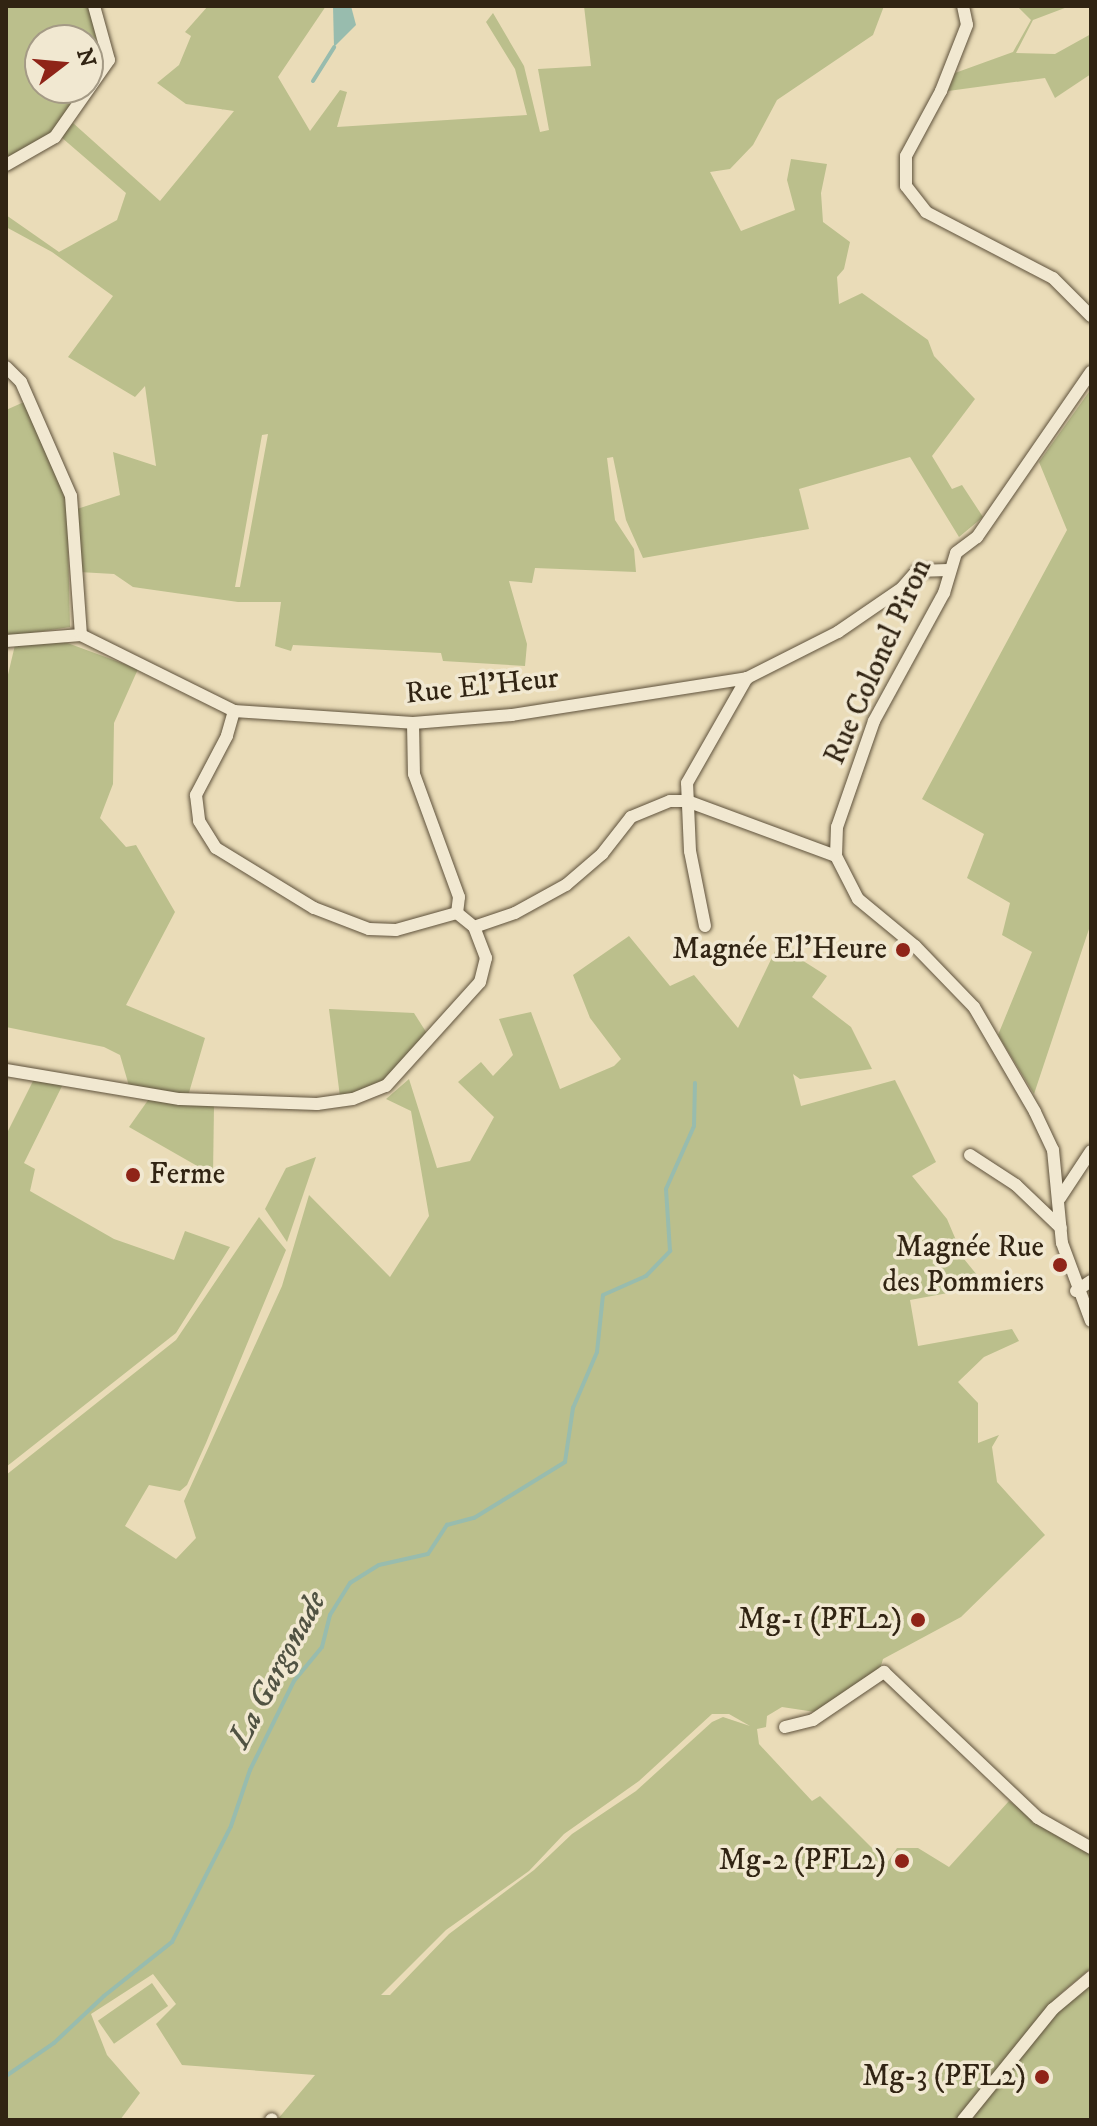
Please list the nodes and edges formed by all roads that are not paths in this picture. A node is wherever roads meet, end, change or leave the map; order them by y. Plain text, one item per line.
1 (94, 6) edge
2 (963, 6) edge
3 (6, 165) edge
4 (1091, 316) edge
5 (6, 367) edge
6 (1091, 372) edge
7 (948, 570) junction
8 (81, 635) junction
9 (6, 641) edge
10 (747, 678) junction
11 (234, 711) junction
12 (413, 723) junction
13 (687, 801) junction
14 (836, 856) junction
15 (457, 913) junction
16 (705, 926) dead end
17 (474, 927) junction
18 (6, 1070) edge
19 (1091, 1151) edge
20 (970, 1155) dead end
21 (1060, 1198) junction
22 (1061, 1228) junction
23 (1091, 1281) edge
24 (1076, 1291) junction
25 (1091, 1321) edge
26 (785, 1727) dead end
27 (1091, 1848) edge
28 (1091, 1977) edge
29 (963, 2120) edge

1 - 3 street
2 - 4 street
5 - 8 street
6 - 7 street, Rue Colonel Piron
7 - 10 street, Rue El'Heur
7 - 14 street, Rue Colonel Piron
8 - 9 street
8 - 11 street, Rue El'Heur
10 - 12 street, Rue El'Heur
10 - 13 street
11 - 12 street, Rue El'Heur
11 - 15 street
12 - 15 street
13 - 14 street
13 - 16 street
13 - 17 street
14 - 21 street
15 - 17 street
17 - 18 street
19 - 21 street
20 - 22 street
21 - 22 street
22 - 24 street
23 - 24 street
24 - 25 street
26 - 27 street
28 - 29 street

